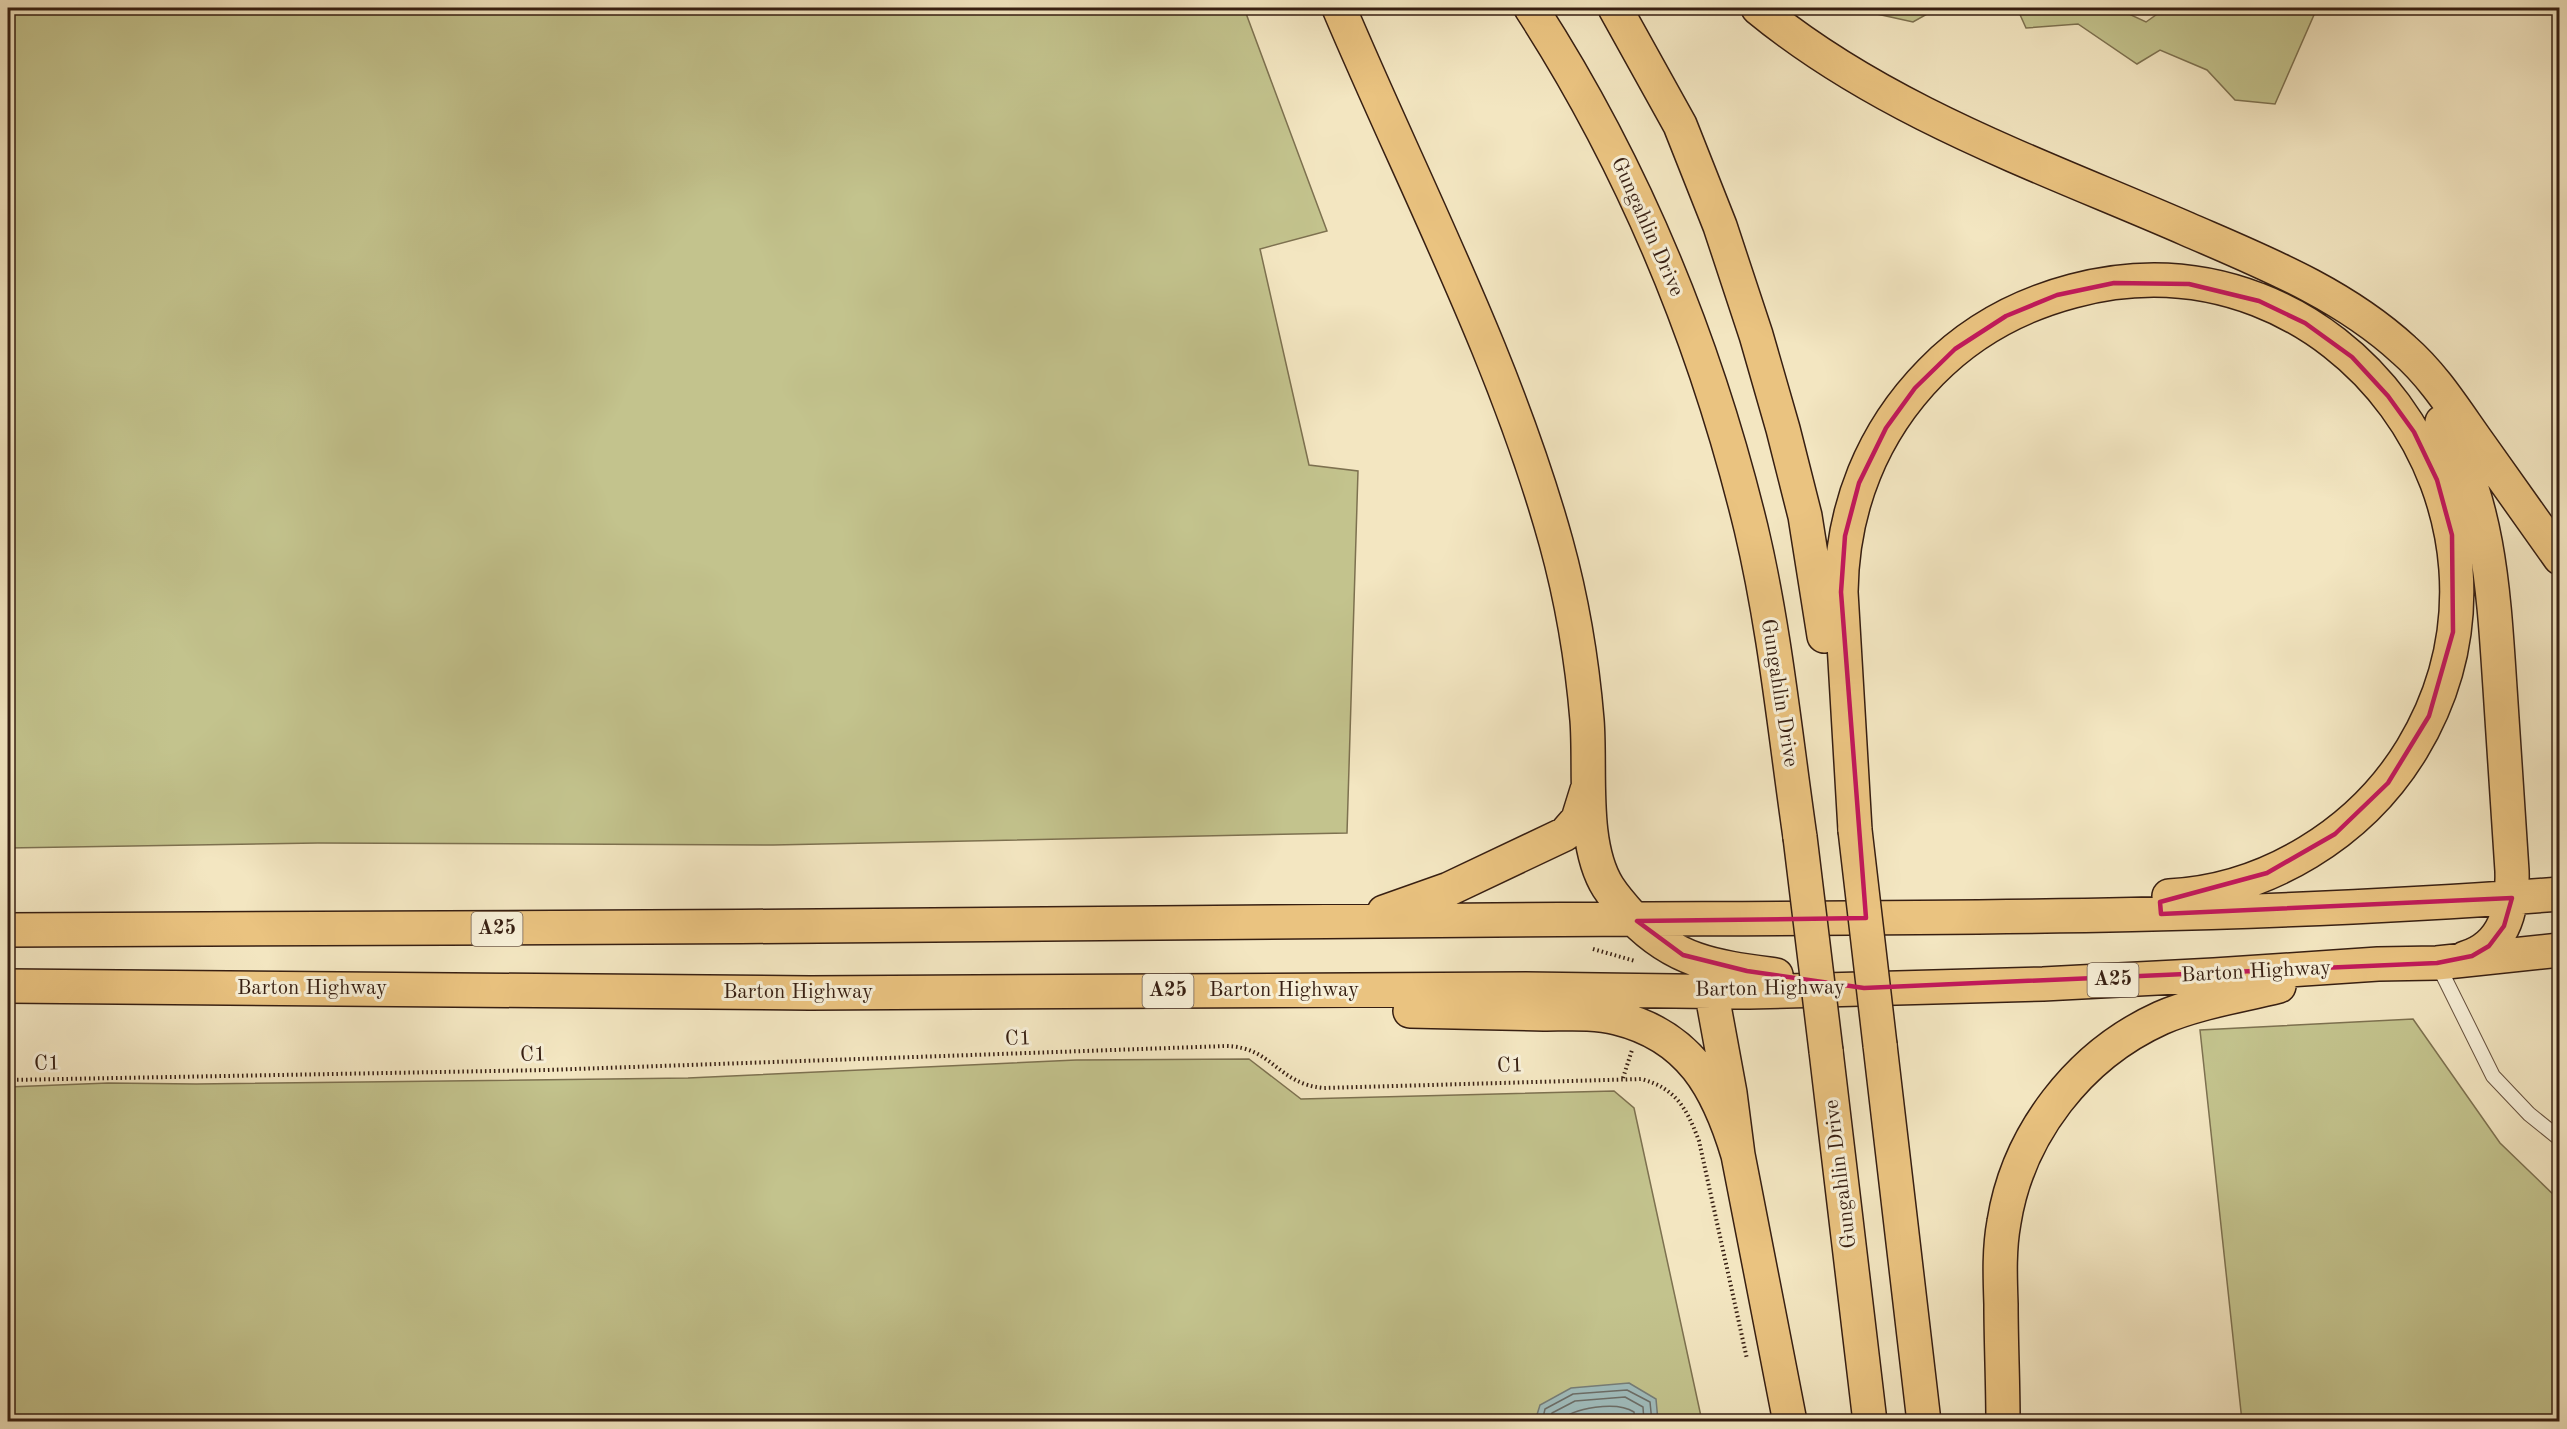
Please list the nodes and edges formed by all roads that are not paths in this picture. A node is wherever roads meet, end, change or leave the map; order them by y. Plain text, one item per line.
1 (1339, 8) edge
2 (1531, 8) edge
3 (1615, 8) edge
4 (1758, 8) edge
5 (2362, 317) junction
6 (2559, 558) edge
7 (1589, 766) junction
8 (1856, 830) junction
9 (2559, 894) edge
10 (2512, 898) junction
11 (1902, 918) junction
12 (1769, 919) junction
13 (1636, 921) junction
14 (1354, 922) junction
15 (8, 930) edge
16 (2559, 950) edge
17 (2446, 961) junction
18 (2362, 966) junction
19 (1714, 978) junction
20 (8, 986) edge
21 (810, 993) junction
22 (2559, 1139) edge
23 (1738, 1155) junction
24 (1790, 1422) edge
25 (1870, 1422) edge
26 (1924, 1422) edge
27 (2003, 1422) edge

1 - 7 highway
2 - 25 highway, Gungahlin Drive, bridge
3 - 8 highway
4 - 5 highway
5 - 6 highway
5 - 10 highway
7 - 13 highway
7 - 14 highway
8 - 11 highway
8 - 26 highway, bridge
9 - 10 highway, A25
10 - 11 highway, A25
10 - 17 highway
11 - 12 highway, A25
12 - 13 highway, A25
12 - 19 highway
13 - 14 highway, A25
13 - 19 highway
14 - 15 highway, A25
16 - 17 highway, Barton Highway / A25
17 - 18 highway, Barton Highway / A25
17 - 22 lane
18 - 19 highway, Barton Highway / A25
18 - 27 highway
19 - 21 highway, Barton Highway / A25
19 - 23 highway
20 - 21 highway, Barton Highway / A25
21 - 23 highway
23 - 24 highway

